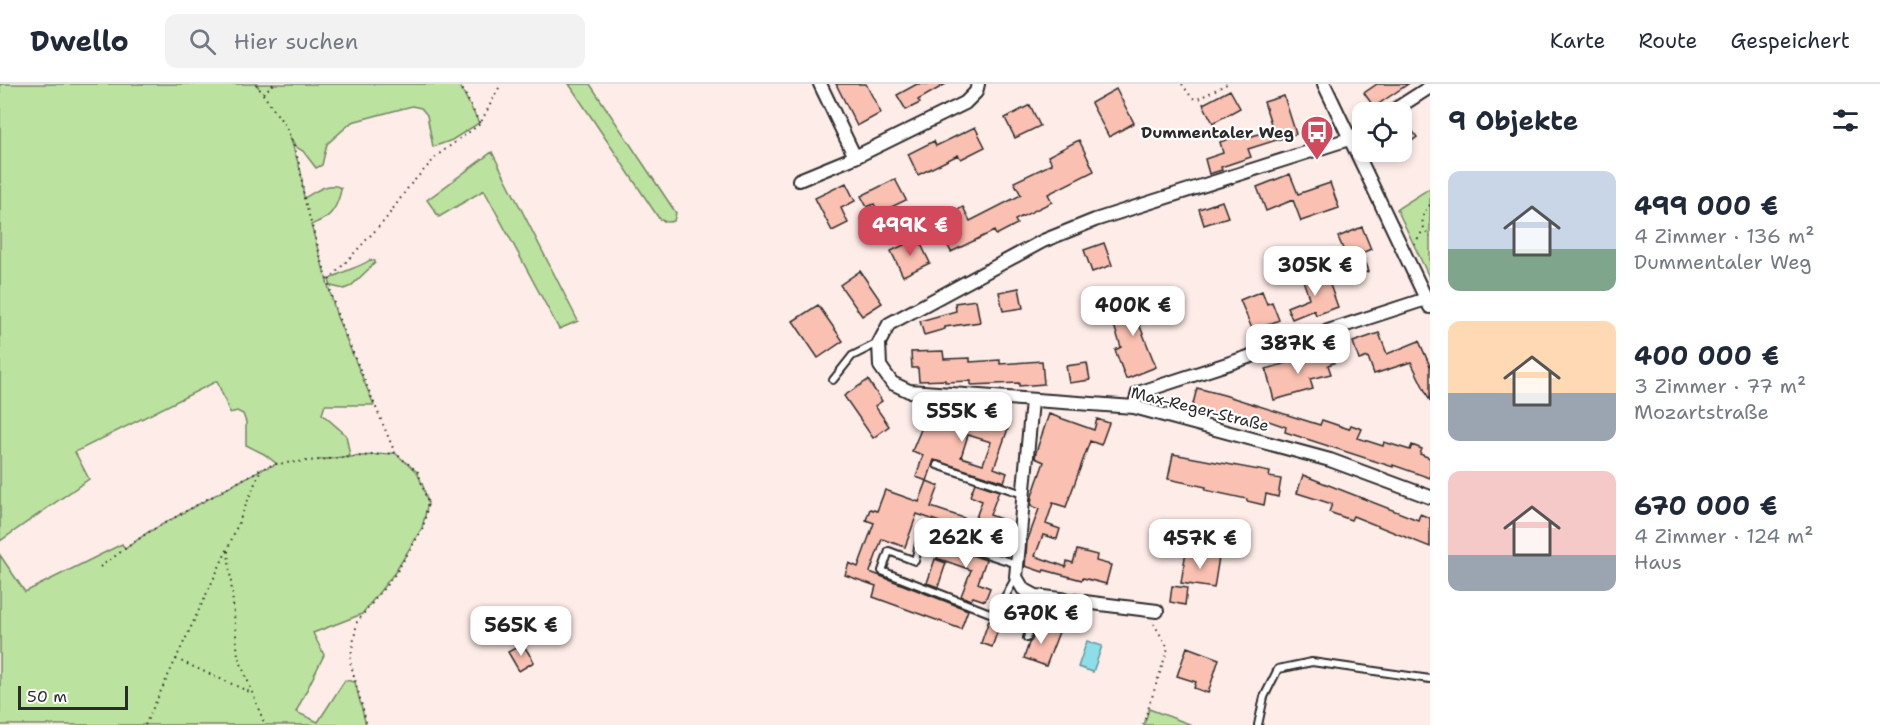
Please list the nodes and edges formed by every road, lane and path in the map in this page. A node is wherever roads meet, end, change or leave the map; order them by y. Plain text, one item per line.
1 (256, 84) edge
2 (274, 84) edge
3 (460, 84) edge
4 (501, 84) edge
5 (820, 84) edge
6 (978, 84) edge
7 (1182, 84) edge
8 (1227, 84) edge
9 (1324, 84) edge
10 (1430, 87) edge
11 (263, 93) junction
12 (1406, 102) edge
13 (480, 124) junction
14 (1352, 137) edge
15 (1349, 139) junction
16 (855, 157) junction
17 (799, 180) dead end
18 (1430, 205) edge
19 (1430, 237) edge
20 (328, 280) junction
21 (1428, 303) edge
22 (879, 343) junction
23 (833, 380) dead end
24 (1032, 401) junction
25 (1134, 407) junction
26 (396, 453) junction
27 (937, 465) dead end
28 (261, 469) junction
29 (1023, 494) junction
30 (1430, 497) edge
31 (228, 548) junction
32 (100, 567) dead end
33 (1016, 571) junction
34 (1152, 610) joint
35 (995, 615) junction
36 (1027, 638) dead end
37 (176, 659) junction
38 (1430, 679) edge
39 (252, 693) junction
40 (145, 725) edge
41 (265, 725) edge
42 (367, 725) edge
43 (1143, 725) edge
44 (1258, 725) edge

1 - 11 path
2 - 11 path
3 - 13 path
4 - 13 path
5 - 16 street
6 - 16 street
7 - 8 path
9 - 15 street
10 - 12 street
11 - 20 path
13 - 20 path
14 - 15 street
15 - 21 street
15 - 22 street
16 - 17 street
18 - 19 path
20 - 26 path
21 - 25 street
22 - 23 lane
22 - 24 street, Max-Reger-Straße
24 - 25 street, Max-Reger-Straße
24 - 29 street
25 - 30 street, Max-Reger-Straße
26 - 28 path
26 - 42 path
27 - 29 lane
28 - 31 path
28 - 32 path
29 - 33 street
31 - 37 path
31 - 39 path
33 - 34 street
33 - 35 lane
33 - 35 lane
34 - 43 path
35 - 36 lane
37 - 39 path
37 - 40 path
38 - 44 lane
39 - 41 path

